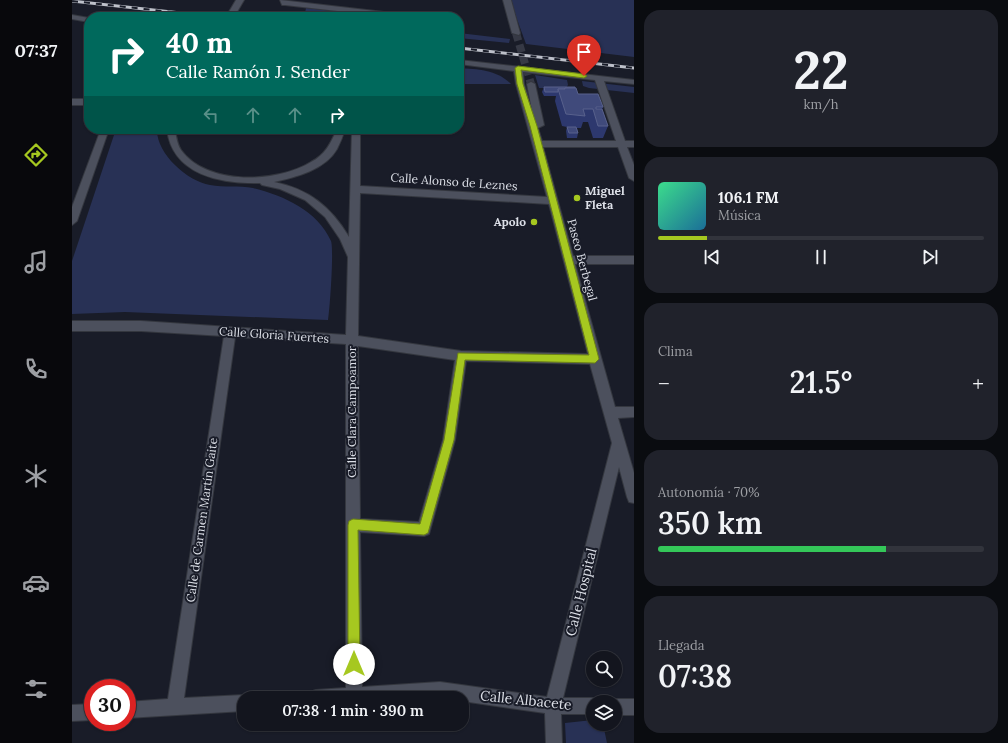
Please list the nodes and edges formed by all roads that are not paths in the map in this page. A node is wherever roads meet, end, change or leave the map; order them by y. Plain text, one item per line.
1 (240, 0) edge
2 (284, 0) edge
3 (507, 0) edge
4 (233, 12) edge
5 (365, 12) edge
6 (72, 17) edge
7 (84, 19) edge
8 (516, 33) tunnel mouth
9 (464, 63) edge
10 (496, 66) junction
11 (518, 68) junction
12 (598, 77) junction
13 (634, 82) edge
14 (520, 84) junction
15 (531, 84) tunnel mouth
16 (72, 102) edge
17 (84, 102) edge
18 (533, 126) junction
19 (103, 134) edge
20 (172, 134) edge
21 (339, 134) edge
22 (356, 134) edge
23 (538, 144) junction
24 (622, 144) junction
25 (634, 144) edge
26 (634, 178) edge
27 (252, 181) junction
28 (355, 189) junction
29 (77, 195) edge
30 (552, 201) junction
31 (72, 221) edge
32 (353, 256) junction
33 (569, 260) junction
34 (634, 260) edge
35 (72, 326) edge
36 (230, 332) junction
37 (352, 339) junction
38 (461, 356) junction
39 (595, 359) junction
40 (634, 412) edge
41 (610, 413) junction
42 (618, 443) junction
43 (634, 497) edge
44 (353, 525) junction
45 (354, 691) edge
46 (426, 691) edge
47 (447, 691) edge
48 (469, 694) edge
49 (237, 703) edge
50 (553, 706) junction
51 (586, 706) edge
52 (175, 707) junction
53 (622, 707) edge
54 (634, 707) edge
55 (136, 709) edge
56 (84, 712) edge
57 (72, 713) edge
58 (554, 743) edge

1 - 4 street
2 - 5 street
3 - 8 street
6 - 7 street
9 - 10 street
10 - 11 street
10 - 14 street
11 - 12 street
11 - 14 street, Paseo Berbegal
12 - 13 street
12 - 24 street
14 - 18 street, Paseo Berbegal
15 - 18 street
16 - 17 street
18 - 23 street, Paseo Berbegal
19 - 29 street
20 - 27 street
21 - 27 street
22 - 28 street, Calle Clara Campoamor
23 - 24 street
23 - 30 street, Paseo Berbegal
24 - 25 street
24 - 26 street
27 - 32 street
28 - 30 street, Calle Alonso de Leznes
28 - 32 street, Calle Clara Campoamor
29 - 31 street
30 - 33 street, Paseo Berbegal
32 - 37 street, Calle Clara Campoamor
33 - 34 street
33 - 39 street, Paseo Berbegal
35 - 36 street, Calle Gloria Fuertes
36 - 37 street, Calle Gloria Fuertes
36 - 52 street, Calle de Carmen Martín Gaite
37 - 38 street, Calle Gloria Fuertes
37 - 44 street, Calle Clara Campoamor
38 - 39 street, Calle Gloria Fuertes
38 - 44 street
39 - 41 street, Paseo Berbegal
40 - 41 street
41 - 42 street, Paseo Berbegal
42 - 43 street, Paseo Berbegal
42 - 50 street, Calle Hospital
44 - 45 street, Calle Clara Campoamor
46 - 47 street, Calle Albacete
48 - 50 street, Calle Albacete
49 - 52 street
50 - 51 street, Calle Albacete
50 - 58 street, Calle Hospital
52 - 55 street
53 - 54 street
56 - 57 street

